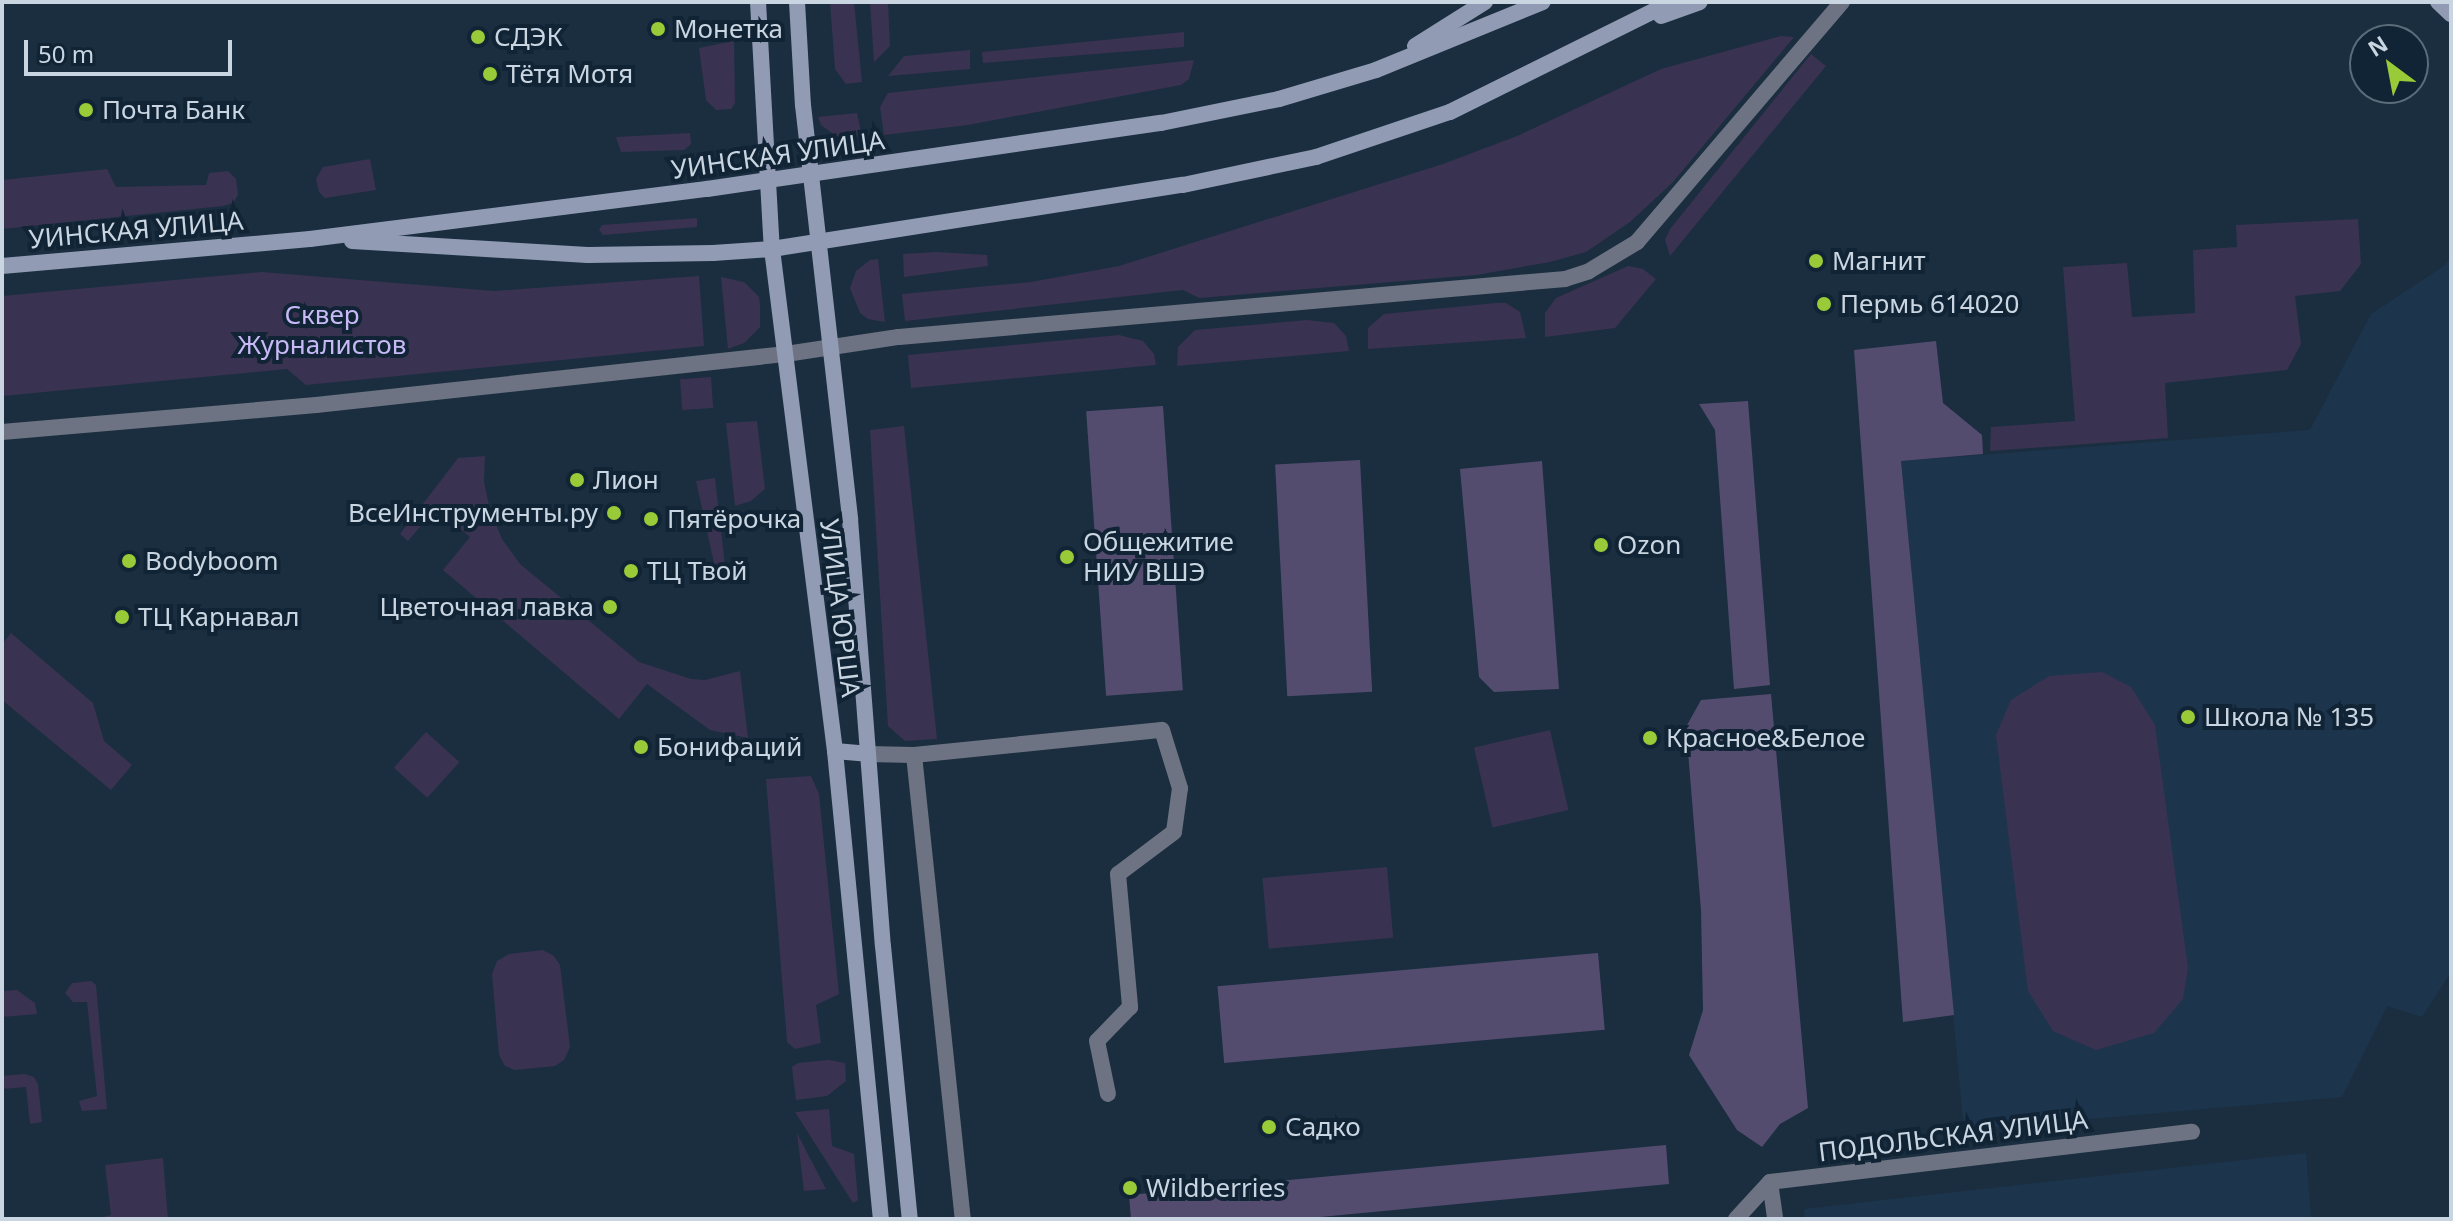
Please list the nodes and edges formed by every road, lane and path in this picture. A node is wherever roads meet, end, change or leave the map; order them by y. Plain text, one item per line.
1 (758, 2) edge
2 (797, 2) edge
3 (1485, 2) edge
4 (1543, 2) edge
5 (1672, 2) edge
6 (1700, 2) edge
7 (1842, 2) edge
8 (2438, 2) edge
9 (2451, 14) edge
10 (1607, 35) junction
11 (1376, 70) junction
12 (811, 174) junction
13 (766, 180) junction
14 (310, 239) junction
15 (819, 239) junction
16 (772, 249) junction
17 (2, 266) edge
18 (833, 347) junction
19 (786, 354) junction
20 (2, 432) edge
21 (835, 751) junction
22 (867, 754) junction
23 (914, 755) junction
24 (1108, 1094) dead end
25 (2192, 1132) dead end
26 (1770, 1182) junction
27 (963, 1218) edge
28 (881, 1219) edge
29 (910, 1219) edge
30 (1736, 1219) edge
31 (1775, 1219) edge

1 - 13 main road, УЛИЦА ЮРША
2 - 12 main road, УЛИЦА ЮРША
3 - 11 main road
4 - 11 main road, УИНСКАЯ УЛИЦА
5 - 10 main road
6 - 10 main road
7 - 18 street
8 - 9 main road
10 - 15 main road
11 - 12 main road, УИНСКАЯ УЛИЦА
12 - 13 main road, УИНСКАЯ УЛИЦА
12 - 15 main road, УЛИЦА ЮРША
13 - 14 main road, УИНСКАЯ УЛИЦА
13 - 16 main road, УЛИЦА ЮРША
14 - 16 main road
14 - 17 main road, УИНСКАЯ УЛИЦА
15 - 16 main road
15 - 18 main road, УЛИЦА ЮРША
16 - 19 main road, УЛИЦА ЮРША
18 - 19 street
18 - 22 main road, УЛИЦА ЮРША
19 - 20 street
19 - 21 main road, УЛИЦА ЮРША
21 - 22 main road
21 - 28 main road, УЛИЦА ЮРША
22 - 23 street
22 - 29 main road, УЛИЦА ЮРША
23 - 24 street
23 - 27 street
25 - 26 street, ПОДОЛЬСКАЯ УЛИЦА
26 - 30 street
26 - 31 street

